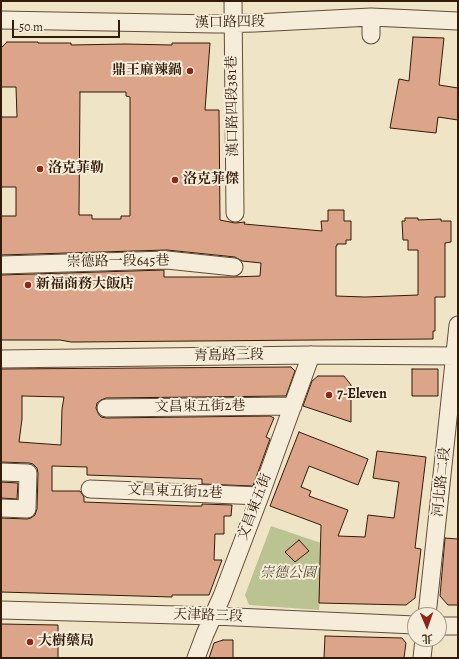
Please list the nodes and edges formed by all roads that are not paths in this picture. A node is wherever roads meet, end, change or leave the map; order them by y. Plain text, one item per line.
1 (233, 1) edge
2 (371, 16) junction
3 (1, 20) edge
4 (458, 21) edge
5 (233, 24) junction
6 (371, 35) dead end
7 (235, 213) dead end
8 (1, 265) edge
9 (234, 267) dead end
10 (458, 325) edge
11 (311, 355) junction
12 (457, 356) edge
13 (1, 359) edge
14 (293, 406) junction
15 (106, 408) dead end
16 (1, 472) edge
17 (90, 489) dead end
18 (260, 496) junction
19 (1, 508) edge
20 (428, 607) edge
21 (1, 610) edge
22 (213, 616) junction
23 (407, 625) edge
24 (447, 626) edge
25 (458, 626) edge
26 (423, 647) edge
27 (196, 658) edge
28 (422, 658) edge

1 - 5 street, 漢口路四段381巷
2 - 4 street, 漢口路四段
2 - 5 street, 漢口路四段
2 - 6 street
3 - 5 street, 漢口路四段
5 - 7 street, 漢口路四段381巷
8 - 9 street, 崇德路一段645巷
10 - 12 street, 河北路二段
11 - 12 street, 青島路三段
11 - 13 street, 青島路三段
11 - 14 street, 文昌東五街
12 - 20 street, 河北路二段
14 - 15 street, 文昌東五街2巷
14 - 18 street, 文昌東五街
16 - 19 street
17 - 18 street, 文昌東五街12巷
18 - 22 street, 文昌東五街
21 - 22 street, 天津路三段
22 - 23 street, 天津路三段
22 - 27 street, 文昌東五街
24 - 25 street
26 - 28 street

